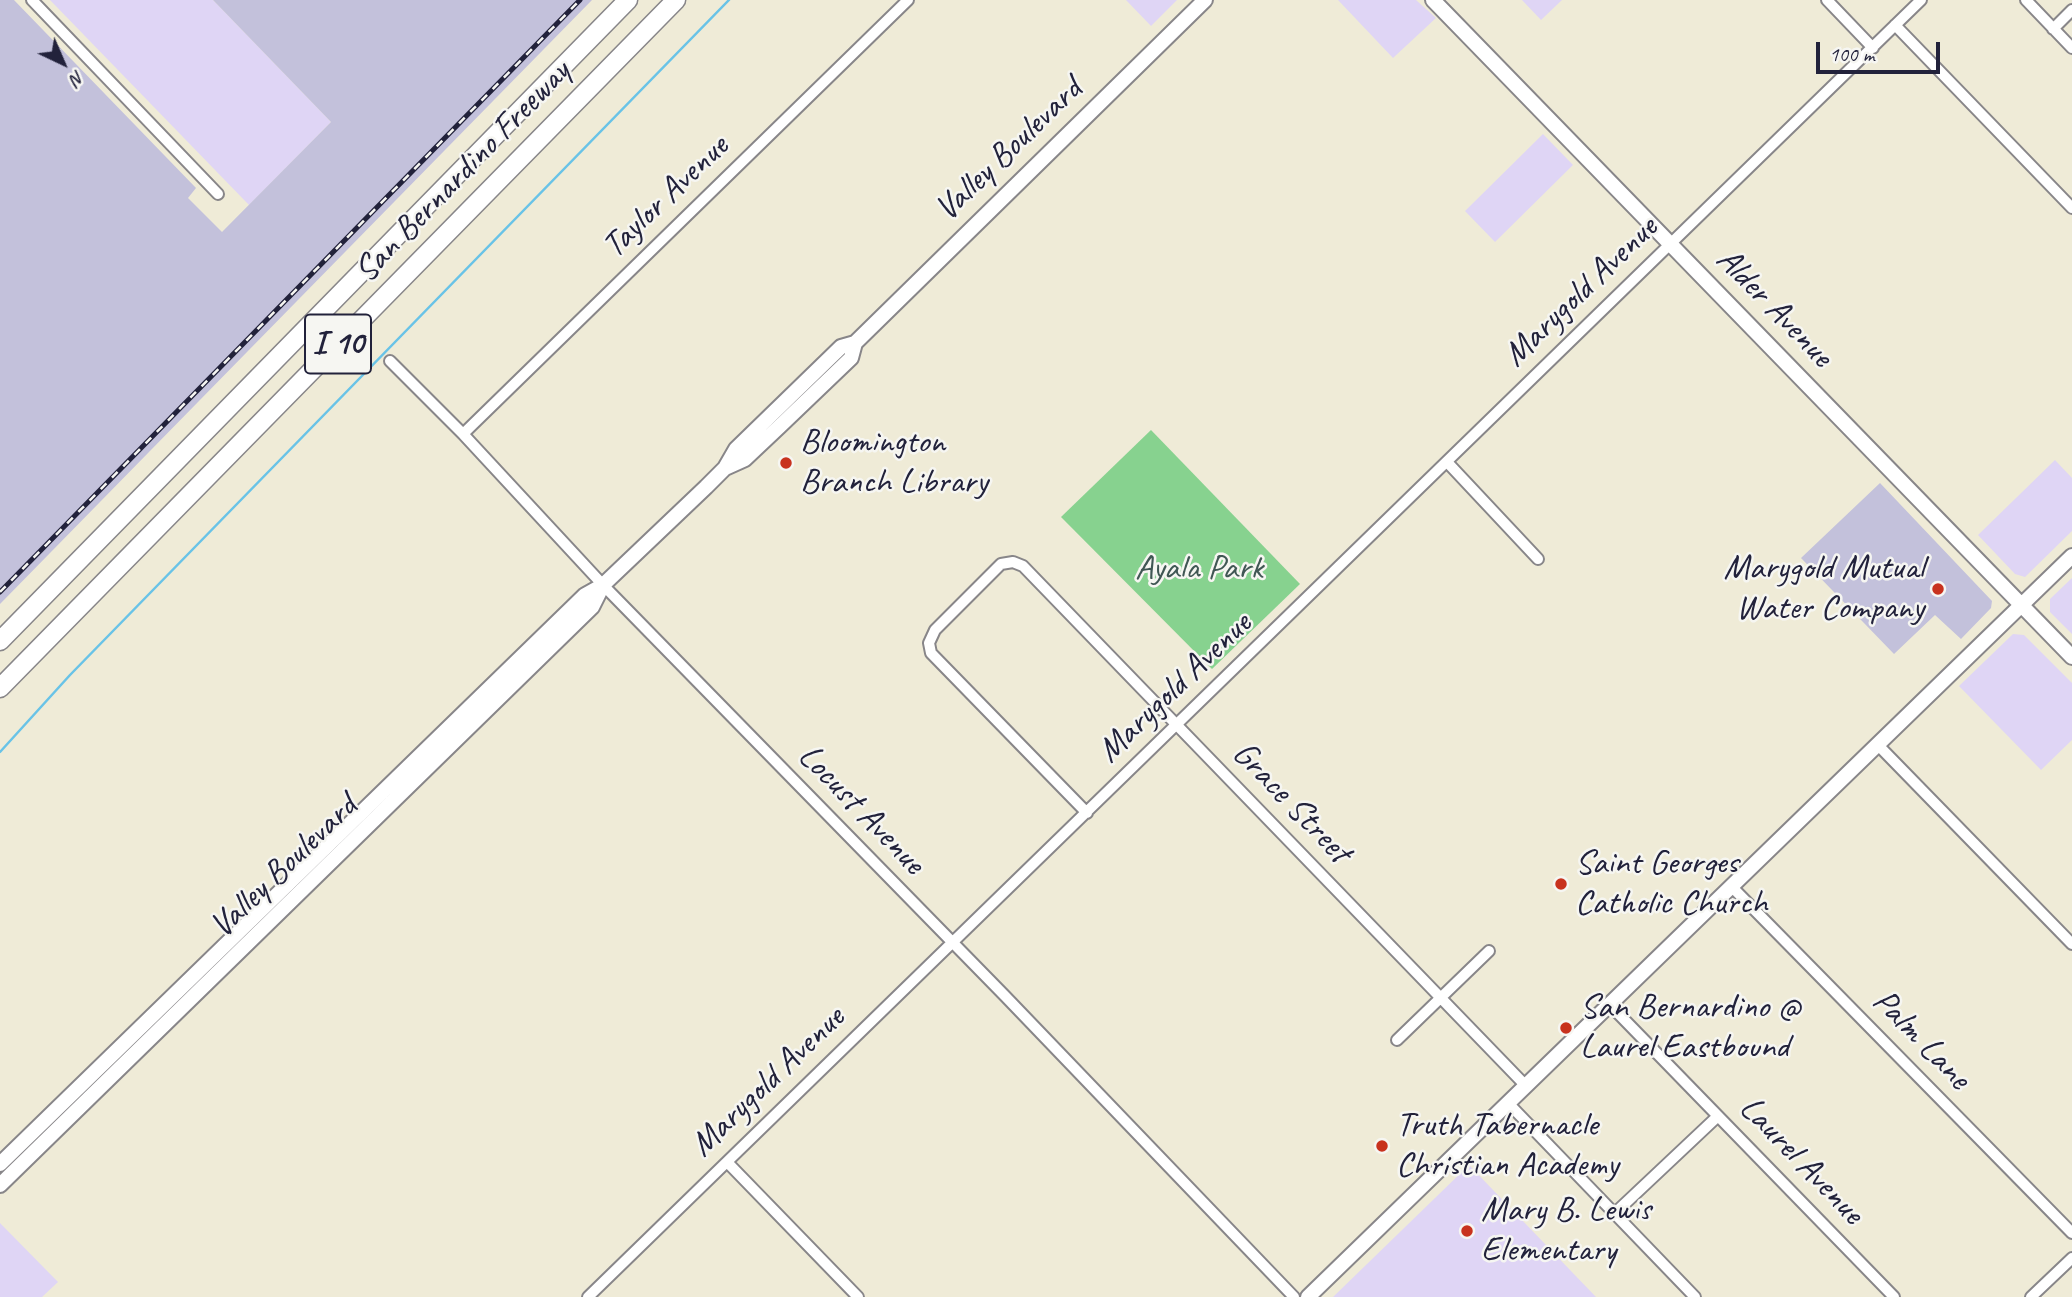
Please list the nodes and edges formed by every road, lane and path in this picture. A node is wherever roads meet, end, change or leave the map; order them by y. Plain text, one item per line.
1 (32, 0) edge
2 (628, 0) edge
3 (676, 0) edge
4 (908, 0) edge
5 (1205, 0) edge
6 (1433, 0) edge
7 (1827, 0) edge
8 (1921, 0) edge
9 (2026, 0) edge
10 (2072, 10) edge
11 (1895, 24) junction
12 (2053, 29) junction
13 (1872, 48) junction
14 (2072, 48) edge
15 (218, 194) dead end
16 (2072, 208) edge
17 (1670, 244) junction
18 (390, 361) dead end
19 (463, 433) junction
20 (1447, 462) junction
21 (2072, 556) edge
22 (1538, 559) dead end
23 (603, 586) junction
24 (2021, 607) junction
25 (0, 642) edge
26 (2072, 657) edge
27 (0, 688) edge
28 (1177, 725) junction
29 (1878, 744) junction
30 (1087, 813) junction
31 (1731, 886) junction
32 (952, 943) junction
33 (2072, 944) edge
34 (1489, 951) dead end
35 (1442, 998) junction
36 (1610, 1004) junction
37 (1396, 1040) dead end
38 (1526, 1086) junction
39 (1508, 1103) junction
40 (1718, 1116) junction
41 (727, 1162) junction
42 (0, 1164) edge
43 (0, 1185) edge
44 (1615, 1213) junction
45 (2072, 1233) edge
46 (2072, 1258) edge
47 (588, 1297) edge
48 (858, 1297) edge
49 (1294, 1297) edge
50 (1308, 1297) edge
51 (1695, 1297) edge
52 (1894, 1297) edge
53 (2031, 1297) edge

1 - 15 street
2 - 25 highway, San Bernardino Freeway / I 10
3 - 27 highway, San Bernardino Freeway / I 10
4 - 19 street, Taylor Avenue
5 - 23 main road, Valley Boulevard
6 - 17 main road, Alder Avenue
7 - 13 street
8 - 11 street, Marygold Avenue
9 - 12 street
10 - 12 street
11 - 13 street, Marygold Avenue
11 - 16 street
12 - 14 street
13 - 17 street, Marygold Avenue
17 - 20 street, Marygold Avenue
17 - 24 main road, Alder Avenue
18 - 19 street, Locust Avenue
19 - 23 street, Locust Avenue
20 - 22 street
20 - 28 street, Marygold Avenue
21 - 24 main road
23 - 32 street, Locust Avenue
23 - 42 main road, Valley Boulevard
23 - 43 main road, Valley Boulevard
24 - 26 main road, Alder Avenue
24 - 29 main road
28 - 30 street, Marygold Avenue
28 - 30 street, Grace Street
28 - 35 street, Grace Street
29 - 31 main road
29 - 33 street
30 - 32 street, Marygold Avenue
31 - 36 main road
31 - 45 street, Palm Lane
32 - 41 street, Marygold Avenue
32 - 49 street, Locust Avenue
34 - 35 street
35 - 37 street
35 - 38 street, Grace Street
36 - 38 main road
36 - 40 street, Laurel Avenue
38 - 39 main road
39 - 44 street
39 - 50 main road
40 - 44 street
40 - 52 street, Laurel Avenue
41 - 47 street, Marygold Avenue
41 - 48 street
44 - 51 street
46 - 53 street

